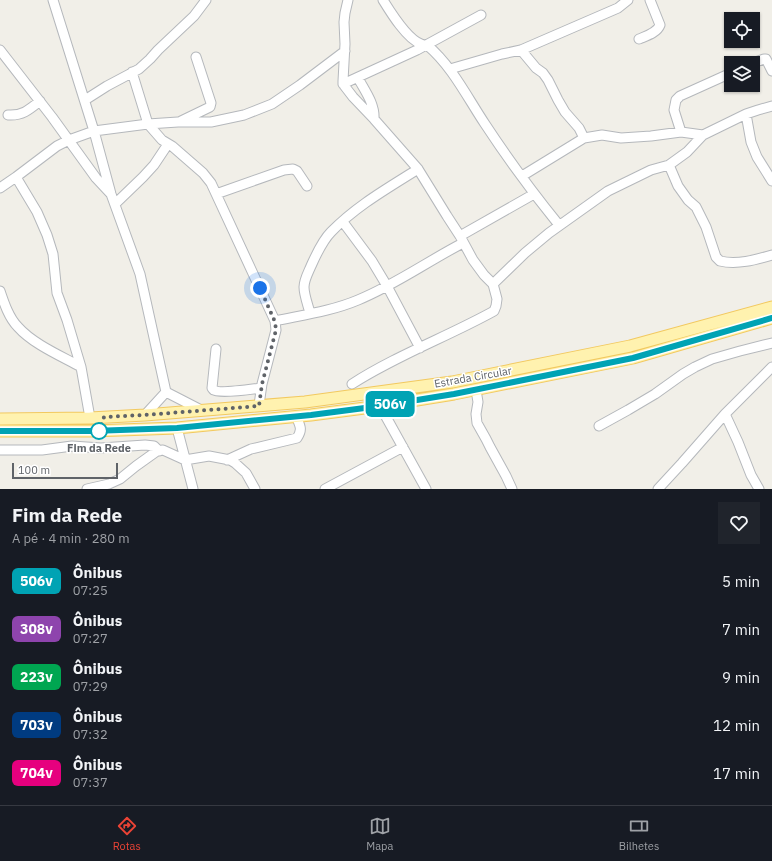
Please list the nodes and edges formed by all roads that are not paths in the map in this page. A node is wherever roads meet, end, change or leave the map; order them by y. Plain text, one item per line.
1 (53, 0) edge
2 (206, 0) edge
3 (383, 0) edge
4 (628, 0) edge
5 (650, 0) edge
6 (350, 1) edge
7 (480, 15) dead end
8 (639, 39) dead end
9 (427, 44) junction
10 (0, 50) edge
11 (521, 50) junction
12 (345, 51) junction
13 (196, 57) dead end
14 (760, 60) edge
15 (450, 69) junction
16 (772, 71) edge
17 (132, 72) junction
18 (724, 76) edge
19 (358, 78) junction
20 (343, 84) junction
21 (84, 100) junction
22 (40, 101) junction
23 (772, 106) edge
24 (746, 114) junction
25 (8, 115) dead end
26 (374, 119) junction
27 (178, 122) junction
28 (148, 124) junction
29 (94, 131) junction
30 (681, 132) junction
31 (703, 135) junction
32 (584, 138) junction
33 (69, 140) junction
34 (168, 144) junction
35 (669, 165) junction
36 (418, 169) junction
37 (522, 176) junction
38 (16, 177) junction
39 (772, 181) edge
40 (307, 186) dead end
41 (0, 188) edge
42 (111, 194) junction
43 (216, 194) junction
44 (534, 194) junction
45 (115, 204) junction
46 (343, 222) junction
47 (559, 225) junction
48 (462, 240) junction
49 (772, 255) edge
50 (493, 284) junction
51 (387, 286) junction
52 (0, 291) edge
53 (772, 307) edge
54 (310, 313) junction
55 (772, 318) edge
56 (275, 322) junction
57 (772, 343) edge
58 (420, 348) junction
59 (216, 349) dead end
60 (81, 367) junction
61 (772, 367) edge
62 (352, 384) dead end
63 (261, 388) junction
64 (476, 390) junction
65 (166, 392) junction
66 (259, 406) junction
67 (380, 406) junction
68 (201, 410) junction
69 (725, 414) junction
70 (145, 415) junction
71 (296, 416) junction
72 (90, 418) junction
73 (0, 419) edge
74 (599, 426) dead end
75 (177, 428) junction
76 (0, 431) edge
77 (403, 447) junction
78 (0, 450) edge
79 (159, 451) junction
80 (185, 460) junction
81 (227, 460) junction
82 (109, 487) edge
83 (87, 489) edge
84 (193, 489) edge
85 (255, 489) edge
86 (325, 489) edge
87 (426, 489) edge
88 (512, 489) edge
89 (658, 489) edge
90 (759, 489) edge

1 - 21 street
2 - 17 street
3 - 9 street
4 - 11 street
5 - 8 street
6 - 12 street
7 - 9 street
9 - 15 street
9 - 19 street
10 - 22 street
11 - 15 street
11 - 32 street
12 - 20 street
12 - 27 street
13 - 27 street
14 - 16 street
15 - 37 street
17 - 21 street
17 - 28 street
18 - 30 street
19 - 20 street
19 - 26 street
20 - 26 street
21 - 29 street
22 - 25 street
22 - 33 street
23 - 24 street
24 - 31 street
24 - 39 street
26 - 36 street
27 - 28 street
28 - 29 street
28 - 34 street
29 - 33 street
29 - 42 street
30 - 31 street
30 - 32 street
31 - 35 street
32 - 37 street
33 - 38 street
33 - 42 street
34 - 43 street
34 - 45 street
35 - 47 street
35 - 49 street
36 - 46 street
36 - 48 street
37 - 44 street
38 - 41 street
38 - 60 street
40 - 43 street
42 - 45 street
43 - 56 street
44 - 47 street
44 - 48 street
45 - 65 street
46 - 51 street
46 - 54 street
47 - 50 street
48 - 50 street
48 - 51 street
50 - 58 street
51 - 54 street
51 - 58 street
52 - 60 street
53 - 66 main road, Estrada Circular
54 - 56 street
55 - 64 main road, Estrada Circular
56 - 63 street
57 - 74 street
58 - 62 street
59 - 63 street
60 - 72 street
61 - 69 street
63 - 66 street
64 - 67 main road, Estrada Circular
64 - 88 street
65 - 68 street
65 - 70 street
66 - 68 main road, Estrada Circular
67 - 71 main road, Estrada Circular
67 - 77 street
68 - 70 main road, Estrada Circular
69 - 89 street
69 - 90 street
70 - 72 main road, Estrada Circular
71 - 75 main road, Estrada Circular
71 - 81 street
72 - 73 main road, Estrada Circular
75 - 76 main road, Estrada Circular
75 - 80 street
77 - 86 street
77 - 87 street
78 - 79 street
79 - 80 street
79 - 82 street
80 - 81 street
80 - 84 street
81 - 85 street
82 - 83 street

